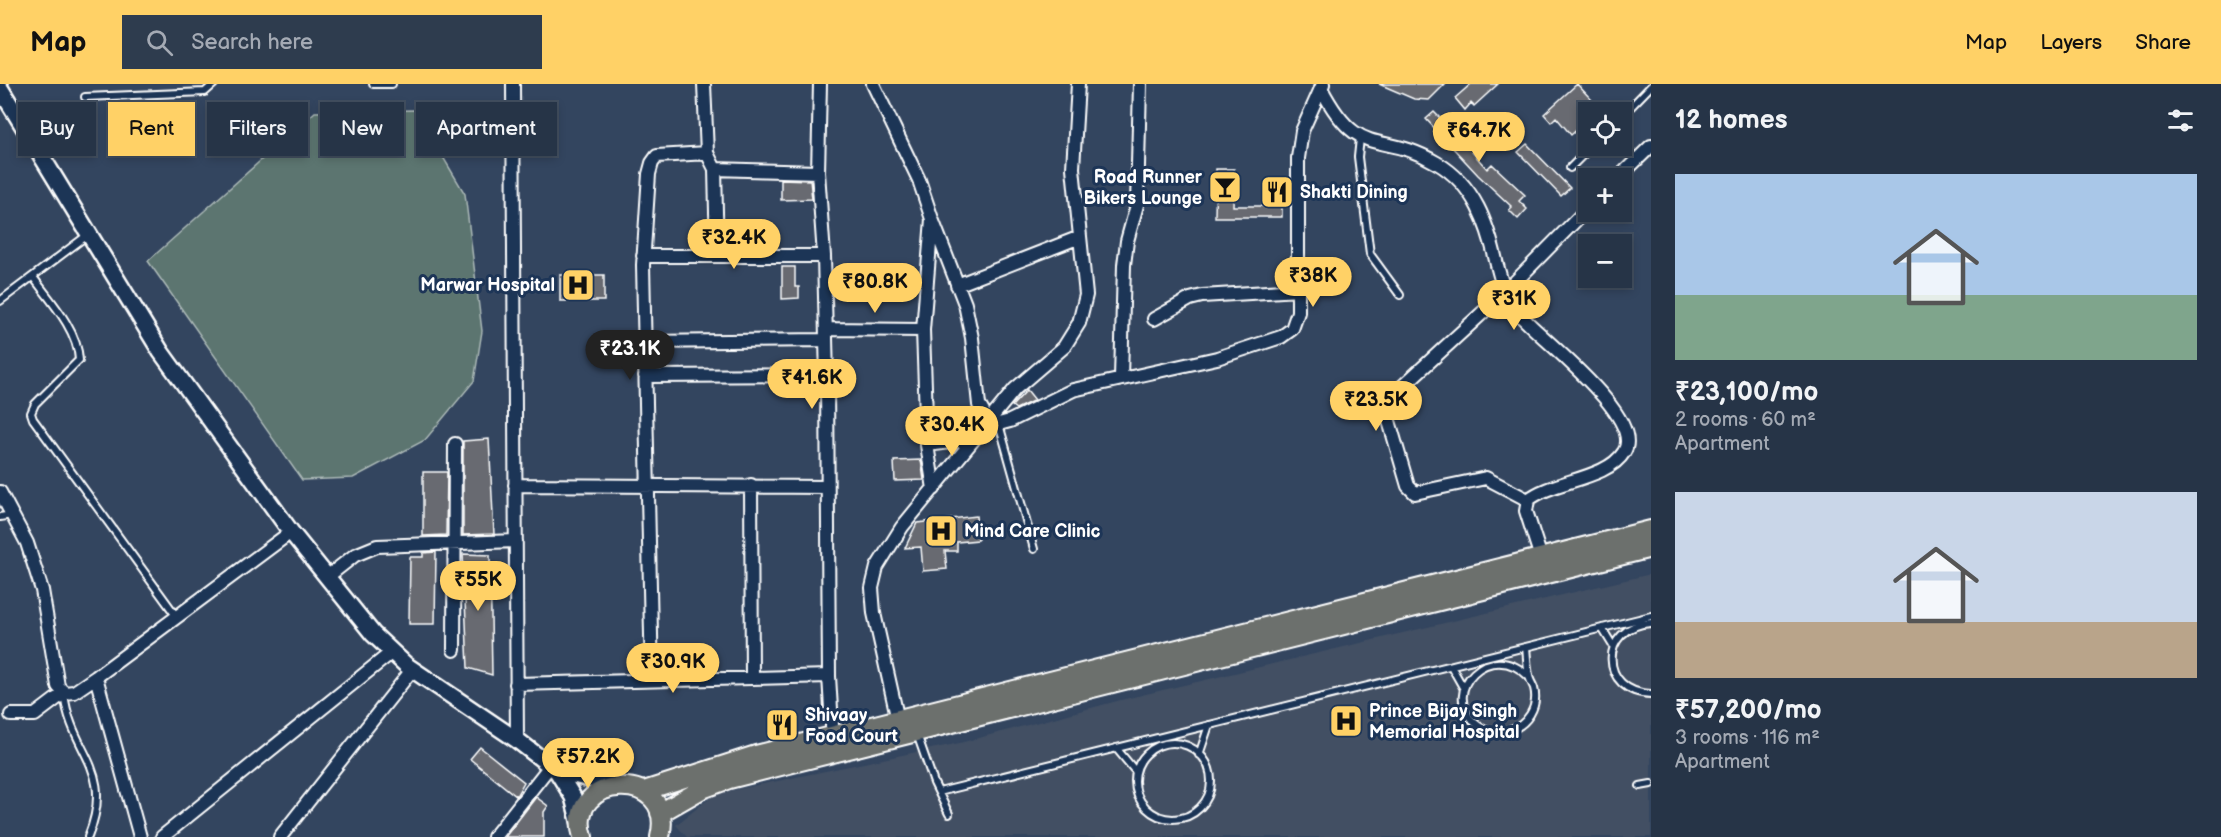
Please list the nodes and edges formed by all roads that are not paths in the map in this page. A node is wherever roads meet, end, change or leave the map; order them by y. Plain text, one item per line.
1 (214, 84) edge
2 (373, 84) edge
3 (392, 84) edge
4 (513, 84) edge
5 (704, 84) edge
6 (820, 84) edge
7 (873, 84) edge
8 (1078, 84) edge
9 (1140, 84) edge
10 (1322, 86) edge
11 (1651, 86) edge
12 (0, 88) edge
13 (85, 97) dead end
14 (1632, 106) edge
15 (1360, 138) junction
16 (1650, 147) edge
17 (707, 153) junction
18 (1582, 156) edge
19 (1569, 168) dead end
20 (1628, 168) edge
21 (715, 169) junction
22 (818, 172) junction
23 (1578, 218) edge
24 (932, 219) junction
25 (89, 234) junction
26 (1080, 237) junction
27 (717, 255) junction
28 (643, 256) junction
29 (824, 256) junction
30 (33, 277) junction
31 (957, 285) junction
32 (1298, 290) junction
33 (1504, 293) junction
34 (1400, 295) dead end
35 (0, 301) edge
36 (1154, 319) dead end
37 (923, 330) junction
38 (826, 335) junction
39 (644, 342) junction
40 (827, 375) junction
41 (645, 376) junction
42 (1121, 378) junction
43 (994, 423) junction
44 (974, 440) junction
45 (455, 444) dead end
46 (927, 445) junction
47 (650, 484) junction
48 (515, 485) junction
49 (751, 485) junction
50 (827, 487) junction
51 (934, 489) junction
52 (0, 492) edge
53 (1528, 500) junction
54 (6, 516) edge
55 (1651, 530) edge
56 (291, 532) junction
57 (516, 541) junction
58 (454, 542) junction
59 (1651, 548) edge
60 (1034, 549) dead end
61 (1544, 566) junction
62 (327, 577) junction
63 (177, 616) junction
64 (1651, 616) edge
65 (1651, 623) edge
66 (1602, 628) junction
67 (1614, 646) junction
68 (1526, 647) junction
69 (454, 650) dead end
70 (392, 652) junction
71 (1450, 666) junction
72 (412, 670) junction
73 (829, 676) junction
74 (96, 677) junction
75 (752, 677) junction
76 (1529, 677) junction
77 (652, 680) junction
78 (516, 684) junction
79 (1464, 689) junction
80 (63, 693) junction
81 (1651, 694) edge
82 (11, 716) dead end
83 (1209, 725) junction
84 (907, 726) junction
85 (517, 740) junction
86 (833, 743) junction
87 (1116, 748) junction
88 (1199, 755) junction
89 (553, 769) junction
90 (1136, 772) junction
91 (1651, 783) edge
92 (615, 786) junction
93 (1640, 786) dead end
94 (644, 792) junction
95 (939, 792) junction
96 (949, 814) dead end
97 (662, 829) edge
98 (581, 833) edge
99 (88, 837) edge
100 (140, 837) edge
101 (162, 837) edge
102 (280, 837) edge
103 (494, 837) edge

1 - 13 lane
2 - 3 lane
4 - 48 street
5 - 17 street
6 - 22 street
7 - 24 street
8 - 26 street
9 - 42 street
10 - 15 street
10 - 32 street
11 - 14 lane
12 - 25 street
15 - 33 street
15 - 34 lane
16 - 20 street
17 - 21 street
17 - 28 street
18 - 19 lane
21 - 22 street
21 - 27 street
22 - 29 street
23 - 33 street
24 - 31 street
24 - 37 street
25 - 30 lane
25 - 56 street
26 - 31 street
26 - 43 street
27 - 28 street
27 - 29 street
28 - 39 street
29 - 38 street
30 - 35 lane
30 - 63 lane
31 - 43 street
32 - 36 street
32 - 42 street
33 - 53 street
33 - 53 street
37 - 38 street
37 - 46 street
38 - 39 street
38 - 40 street
39 - 41 street
40 - 41 street
40 - 50 street
41 - 47 street
42 - 43 street
43 - 44 street
43 - 60 lane
44 - 46 street
44 - 51 street
45 - 58 street
46 - 51 street
47 - 48 street
47 - 49 street
47 - 77 street
48 - 57 street
49 - 50 street
49 - 75 street
50 - 73 street
51 - 84 street
52 - 54 street
53 - 61 street
54 - 80 street
55 - 61 main road
56 - 62 street
56 - 63 street
57 - 58 street
57 - 78 street
58 - 62 street
58 - 69 street
59 - 61 main road
61 - 84 main road
62 - 70 street
63 - 74 street
64 - 66 lane
65 - 67 lane
66 - 67 lane
66 - 68 lane
67 - 81 lane
68 - 71 lane
68 - 76 lane
70 - 72 street
70 - 101 street
71 - 79 lane
71 - 83 lane
72 - 85 street
72 - 102 street
73 - 75 street
73 - 86 street
74 - 80 street
74 - 100 street
75 - 77 street
76 - 79 lane
76 - 79 lane
77 - 78 street
78 - 85 street
80 - 82 street
80 - 99 lane
83 - 87 lane
83 - 88 lane
84 - 86 main road
84 - 95 lane
85 - 89 street
86 - 94 main road
86 - 97 main road
87 - 90 lane
87 - 95 lane
88 - 90 lane
88 - 90 lane
89 - 92 street
89 - 98 street
89 - 103 street
91 - 93 lane
92 - 94 main road
92 - 98 main road
94 - 97 main road
95 - 96 lane

